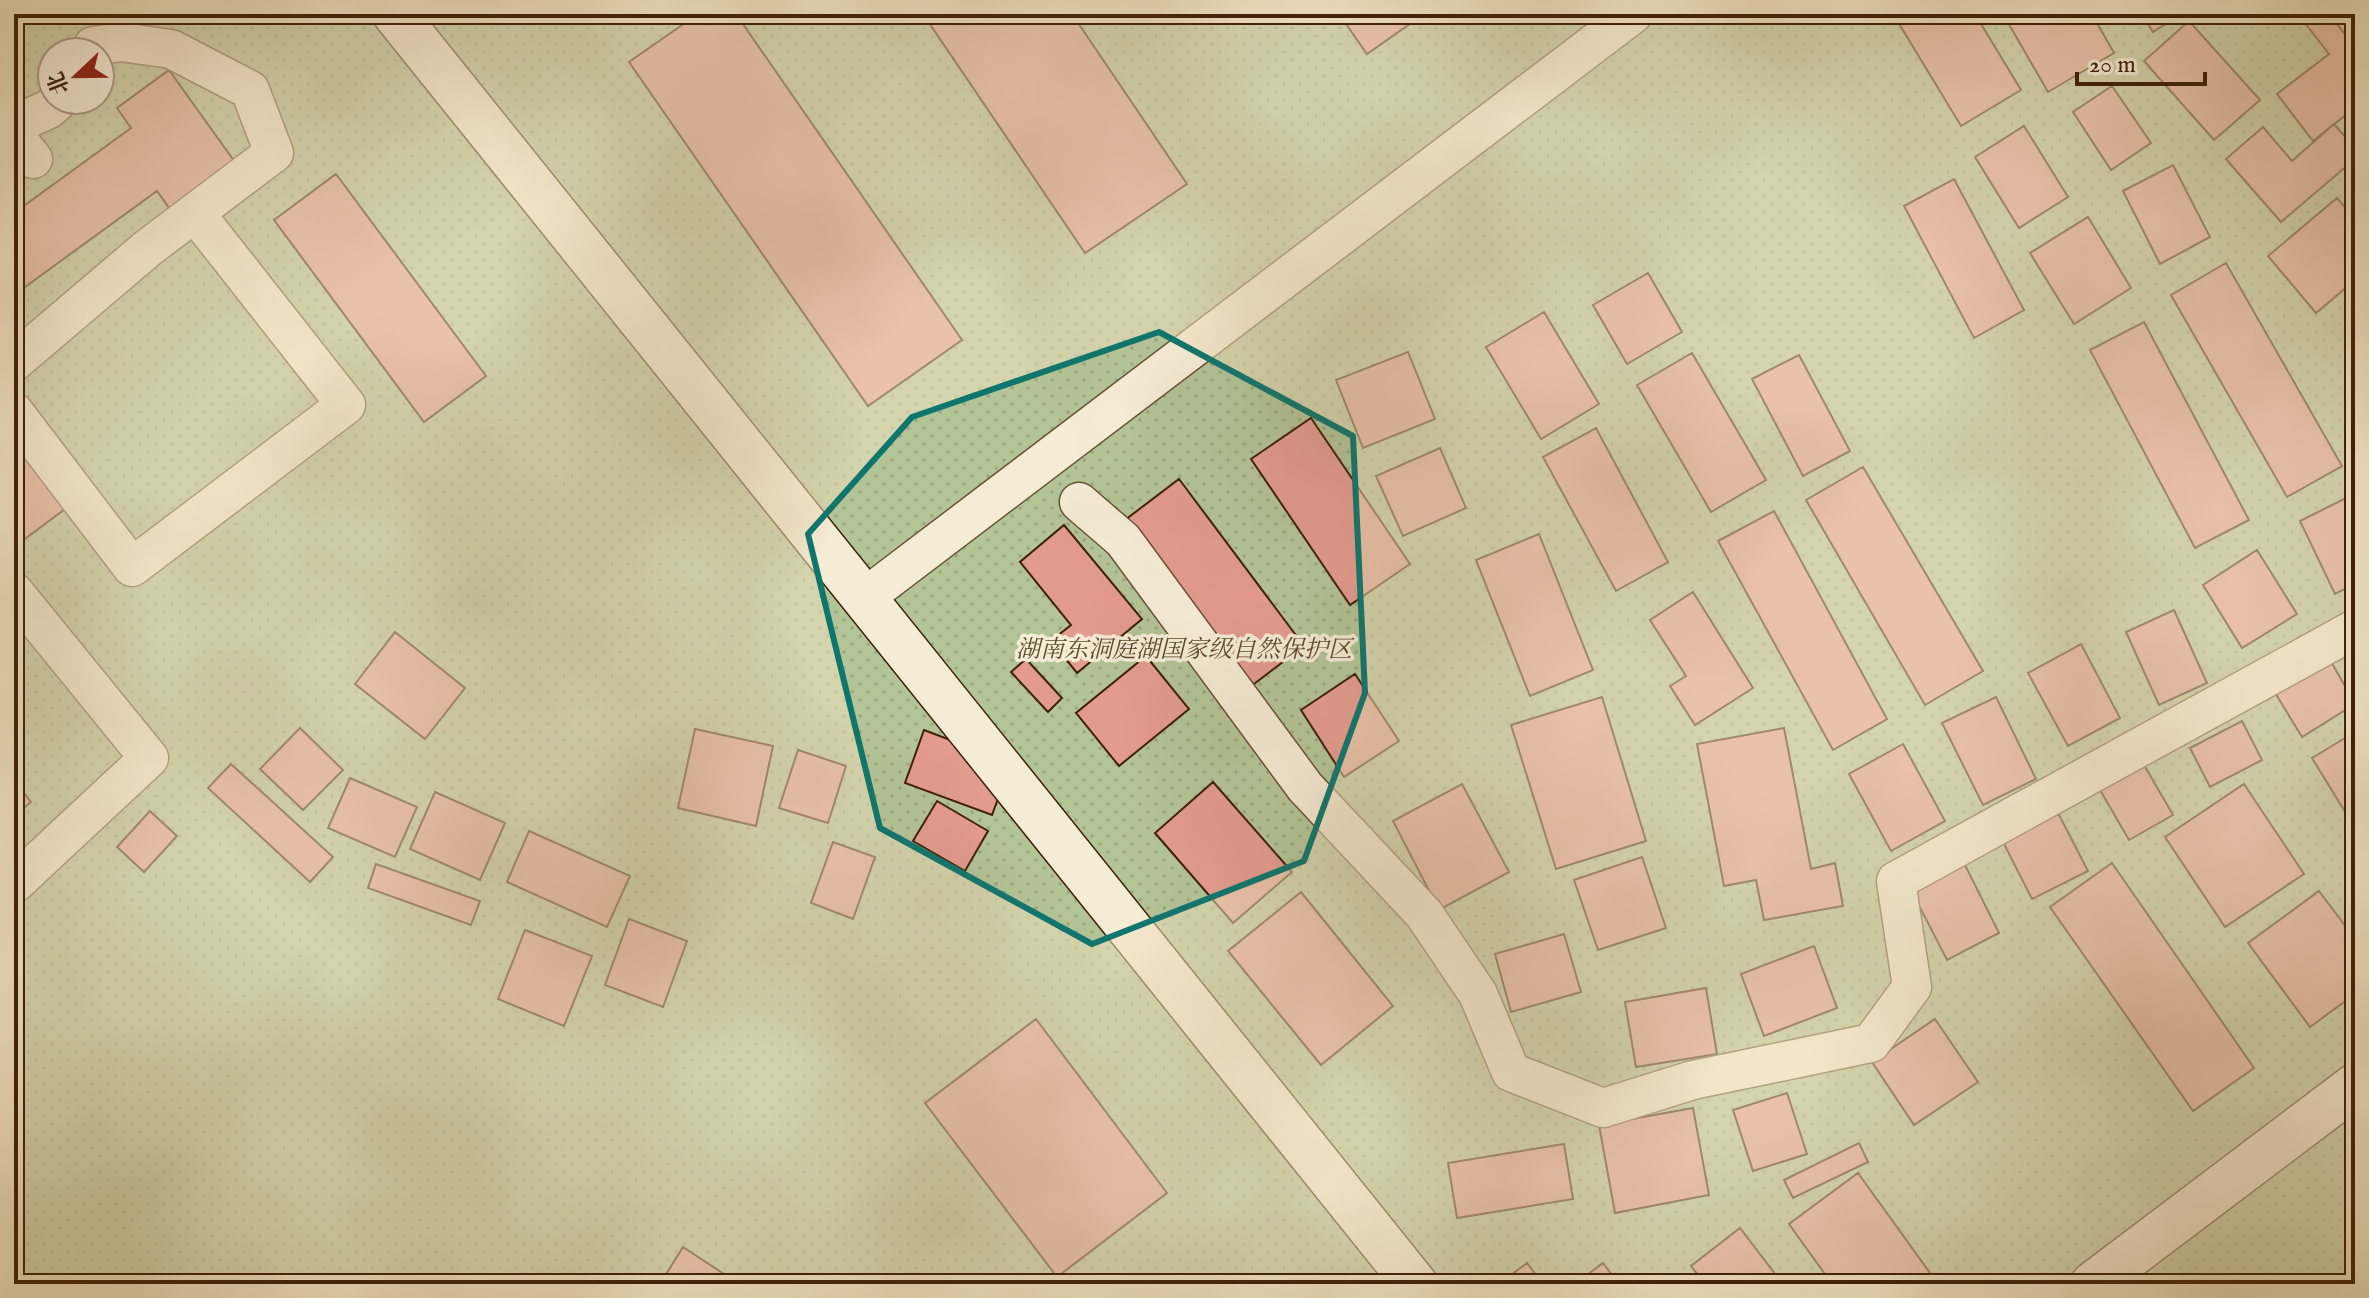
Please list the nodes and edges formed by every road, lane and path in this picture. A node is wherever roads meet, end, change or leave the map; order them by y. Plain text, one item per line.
1 (395, 14) edge
2 (1633, 14) edge
3 (116, 41) edge
4 (36, 115) edge
5 (14, 125) edge
6 (195, 213) junction
7 (14, 362) edge
8 (14, 412) edge
9 (1079, 502) dead end
10 (14, 592) edge
11 (864, 598) junction
12 (2355, 629) edge
13 (14, 884) edge
14 (2355, 1086) edge
15 (1415, 1284) edge
16 (2093, 1284) edge

1 - 11 street
2 - 11 street
3 - 6 street
4 - 5 street
6 - 7 street
6 - 8 street
9 - 12 street
10 - 13 street
11 - 15 street
14 - 16 street

